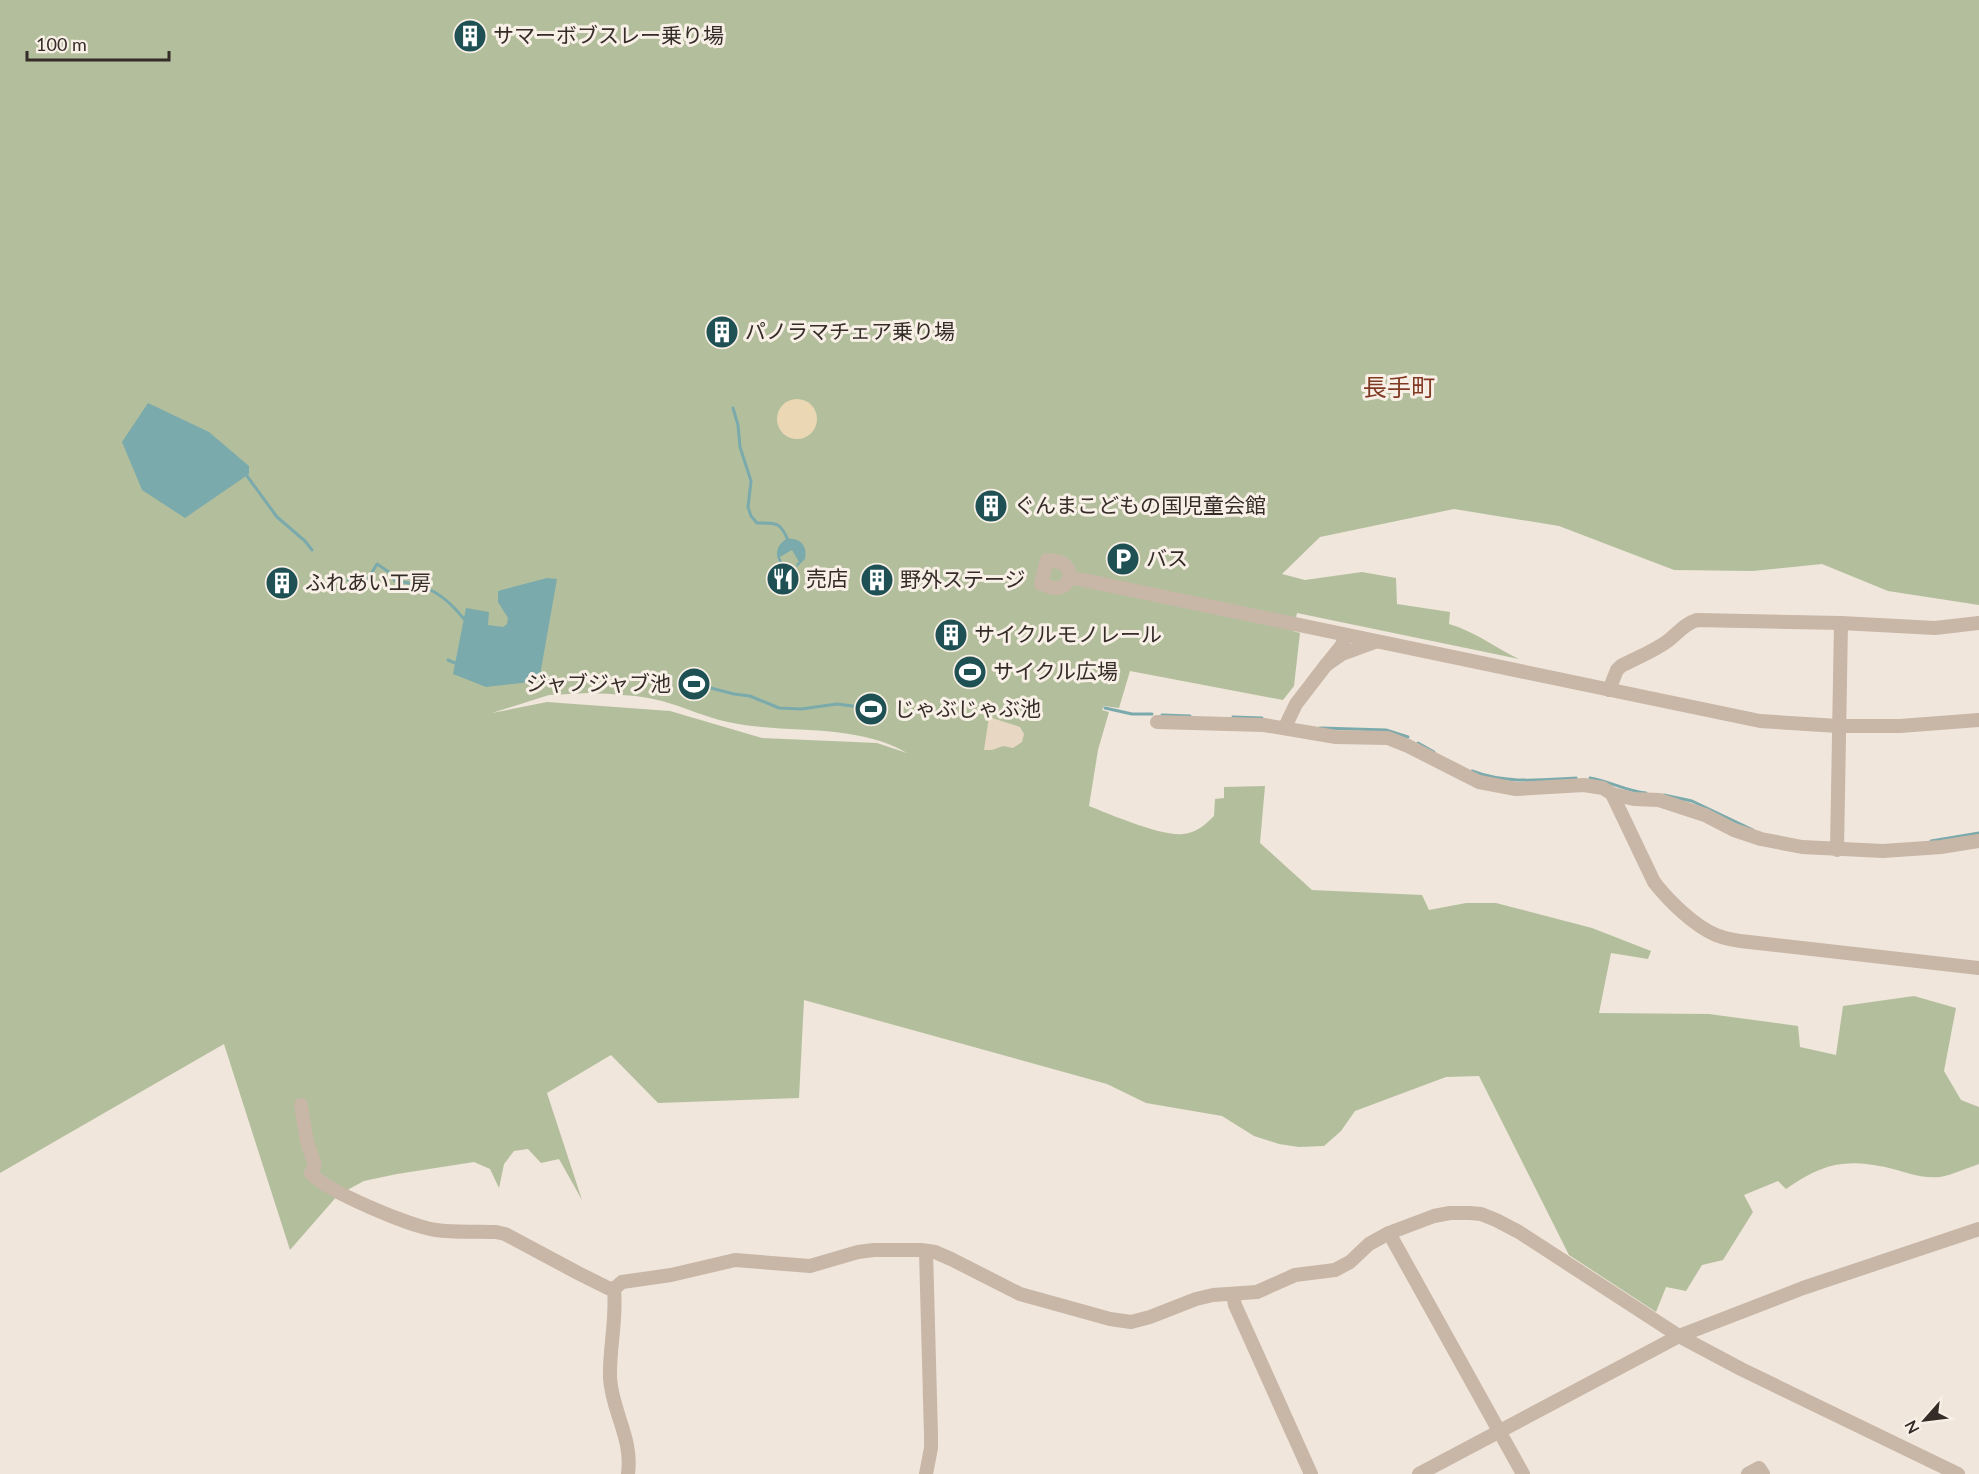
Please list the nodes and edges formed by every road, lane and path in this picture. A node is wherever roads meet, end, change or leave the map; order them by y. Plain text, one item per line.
1 (1069, 577) dead end
2 (1841, 623) junction
3 (1979, 623) edge
4 (1345, 635) junction
5 (1377, 641) junction
6 (1326, 665) junction
7 (1609, 690) junction
8 (1979, 720) edge
9 (1157, 722) dead end
10 (1838, 726) junction
11 (1285, 727) junction
12 (1612, 794) junction
13 (1979, 841) edge
14 (1837, 850) junction
15 (1979, 969) edge
16 (301, 1105) dead end
17 (1979, 1229) edge
18 (1389, 1233) junction
19 (926, 1251) junction
20 (614, 1289) junction
21 (1233, 1295) junction
22 (1679, 1336) junction
23 (1498, 1431) junction
24 (628, 1474) edge
25 (926, 1474) edge
26 (1311, 1474) edge
27 (1419, 1474) edge
28 (1523, 1474) edge
29 (1748, 1474) edge
30 (1763, 1474) edge
31 (1959, 1474) edge

1 - 4 street
2 - 3 street
2 - 7 street
2 - 10 street
4 - 5 street
4 - 6 street
5 - 6 street
5 - 7 street
6 - 11 street
7 - 10 street
8 - 10 street
9 - 11 street
10 - 14 street
11 - 12 street
12 - 14 street
12 - 15 street
13 - 14 street
16 - 20 street
17 - 22 street
18 - 21 street
18 - 22 street
18 - 23 street
19 - 20 street
19 - 21 street
19 - 25 street
20 - 24 street
21 - 26 street
22 - 23 street
22 - 31 street
23 - 27 street
23 - 28 street
29 - 30 street

